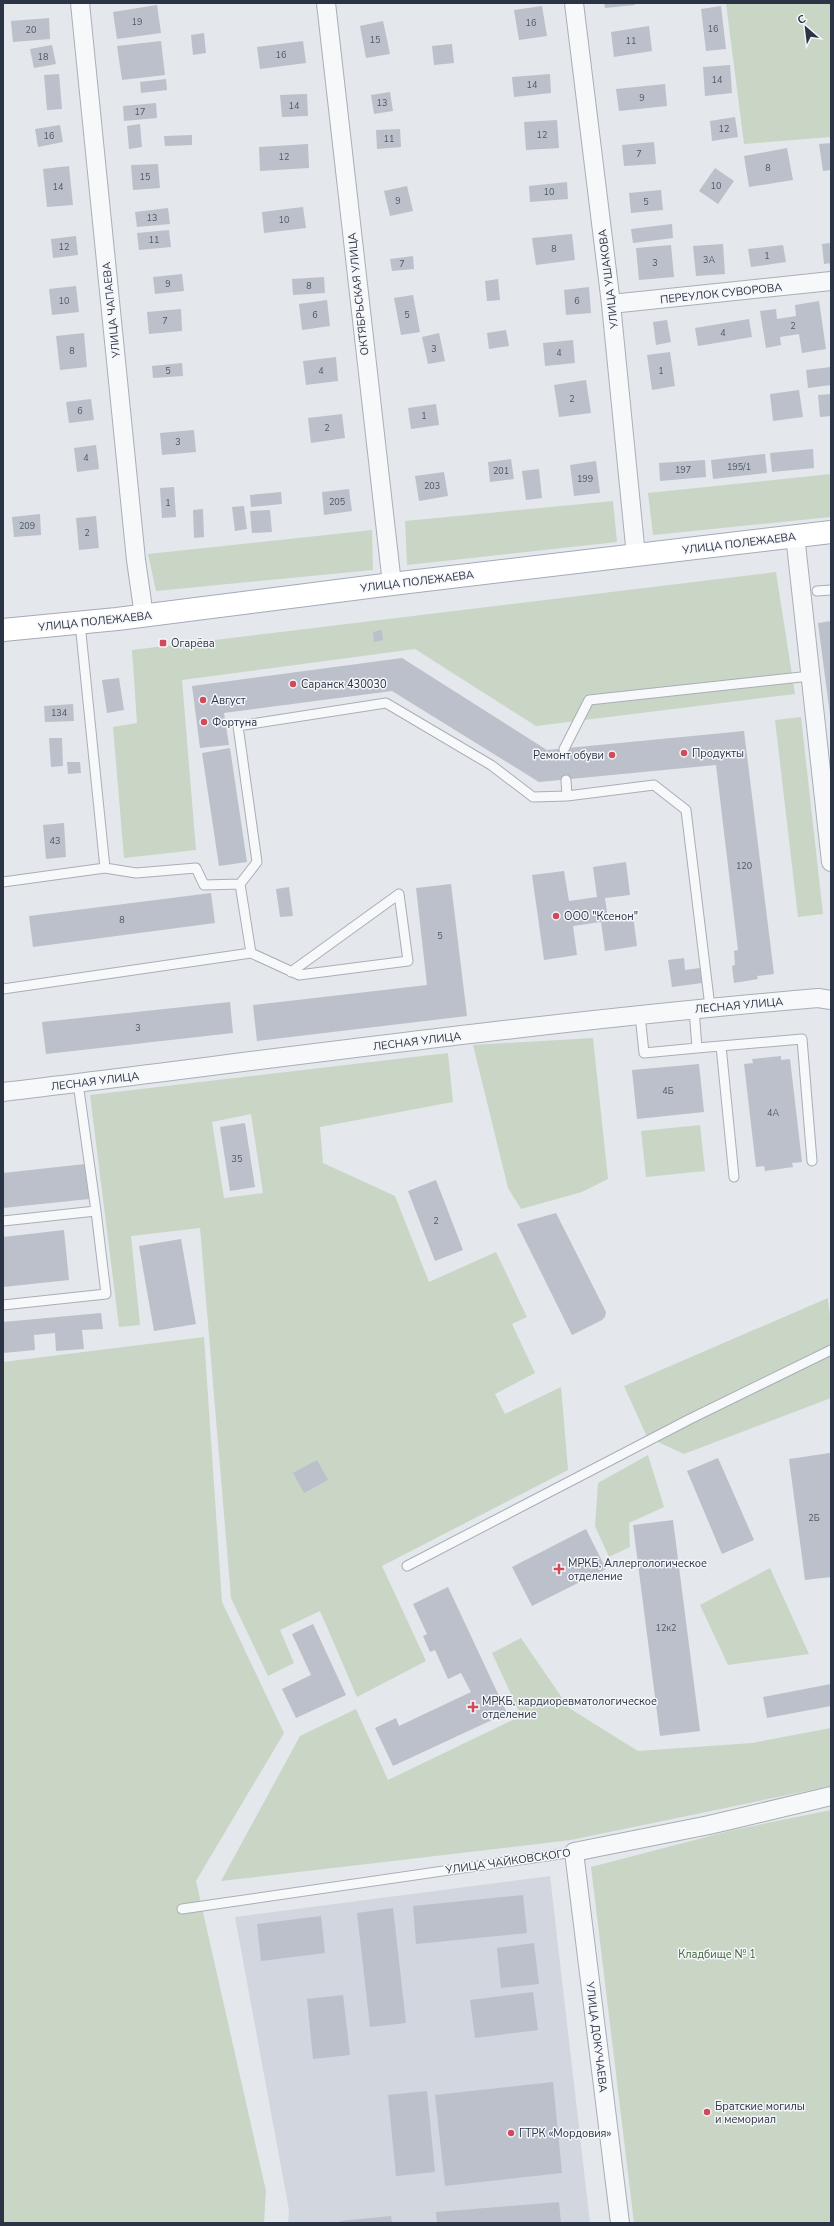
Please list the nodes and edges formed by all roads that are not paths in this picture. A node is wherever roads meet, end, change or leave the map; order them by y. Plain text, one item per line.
1 (80, 3) edge
2 (326, 3) edge
3 (574, 3) edge
4 (831, 281) edge
5 (611, 304) junction
6 (831, 532) edge
7 (795, 535) junction
8 (636, 556) junction
9 (392, 584) junction
10 (831, 590) edge
11 (818, 591) dead end
12 (144, 616) junction
13 (80, 623) junction
14 (3, 630) edge
15 (810, 676) junction
16 (564, 749) dead end
17 (566, 780) dead end
18 (567, 796) junction
19 (828, 813) edge
20 (831, 862) edge
21 (105, 868) junction
22 (3, 882) edge
23 (240, 884) junction
24 (251, 953) junction
25 (291, 972) junction
26 (3, 989) edge
27 (831, 1000) edge
28 (702, 1008) junction
29 (640, 1015) junction
30 (721, 1046) junction
31 (697, 1048) junction
32 (78, 1083) junction
33 (3, 1092) edge
34 (812, 1161) dead end
35 (734, 1177) dead end
36 (96, 1211) junction
37 (3, 1221) edge
38 (3, 1305) edge
39 (831, 1350) edge
40 (407, 1566) dead end
41 (831, 1796) edge
42 (574, 1852) junction
43 (182, 1908) dead end
44 (620, 2223) edge

1 - 12 street, УЛИЦА ЧАПАЕВА
2 - 9 street, ОКТЯБРЬСКАЯ УЛИЦА
3 - 5 street, УЛИЦА УШАКОВА
4 - 5 street, ПЕРЕУЛОК СУВОРОВА
5 - 8 street, УЛИЦА УШАКОВА
6 - 7 main road, УЛИЦА ПОЛЕЖАЕВА
7 - 8 main road, УЛИЦА ПОЛЕЖАЕВА
7 - 15 street
8 - 9 main road, УЛИЦА ПОЛЕЖАЕВА
9 - 12 main road, УЛИЦА ПОЛЕЖАЕВА
10 - 11 lane
12 - 13 main road, УЛИЦА ПОЛЕЖАЕВА
13 - 14 main road, УЛИЦА ПОЛЕЖАЕВА
13 - 21 lane
15 - 16 lane
15 - 19 street
17 - 18 lane
18 - 23 lane
18 - 28 lane
19 - 20 street
21 - 22 lane
21 - 23 lane
23 - 24 lane
24 - 25 lane
24 - 26 lane
25 - 25 lane
27 - 28 street, ЛЕСНАЯ УЛИЦА
28 - 29 street, ЛЕСНАЯ УЛИЦА
28 - 31 lane
29 - 31 lane
29 - 32 street, ЛЕСНАЯ УЛИЦА
30 - 31 lane
30 - 34 lane
30 - 35 lane
32 - 33 street, ЛЕСНАЯ УЛИЦА
32 - 36 lane
36 - 37 lane
36 - 38 lane
39 - 40 lane
41 - 42 street, УЛИЦА ЧАЙКОВСКОГО
42 - 43 lane, УЛИЦА ЧАЙКОВСКОГО
42 - 44 street, УЛИЦА ДОКУЧАЕВА

